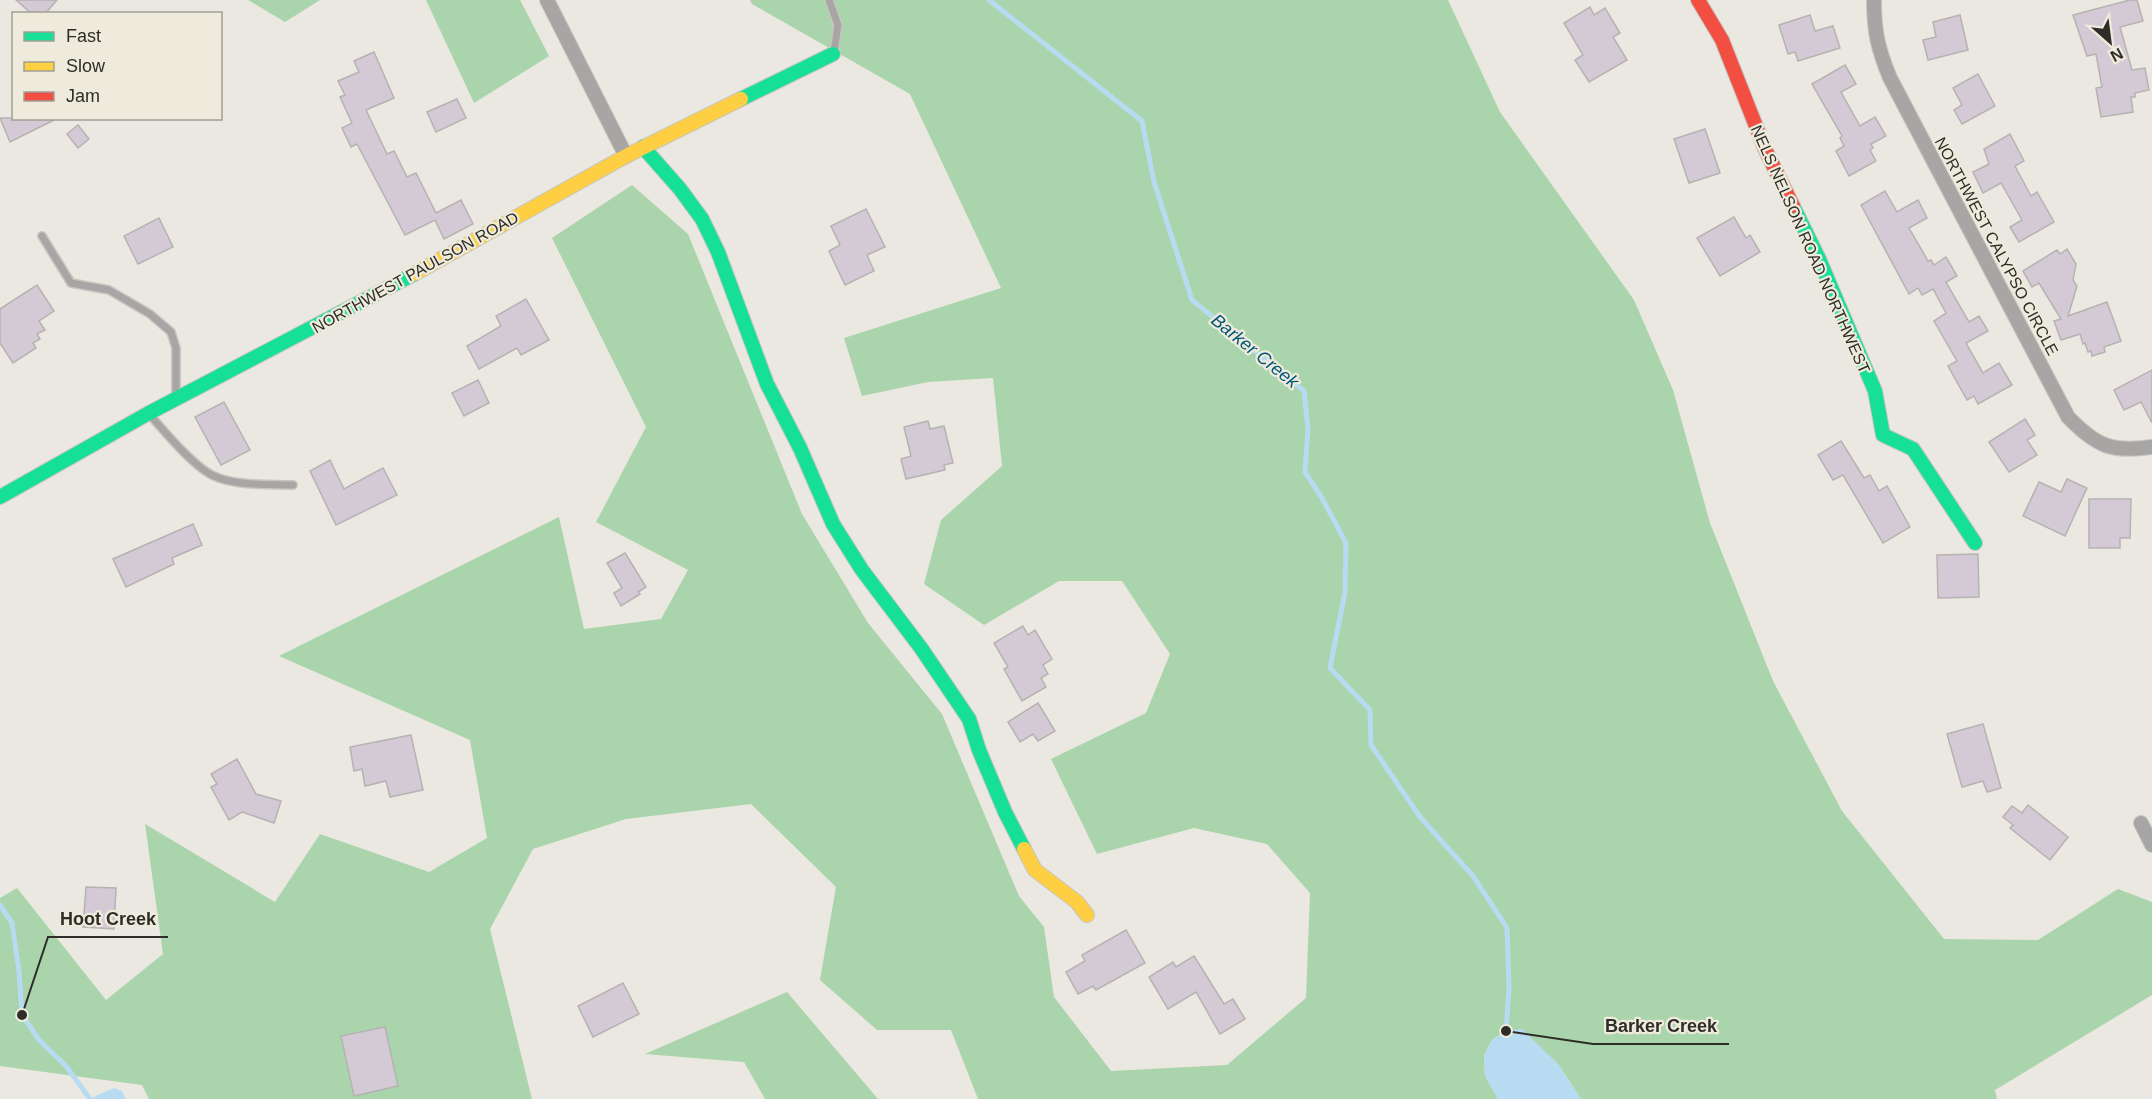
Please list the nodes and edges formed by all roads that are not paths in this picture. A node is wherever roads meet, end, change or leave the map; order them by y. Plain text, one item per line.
1 (546, 0) edge
2 (829, 0) edge
3 (1698, 0) edge
4 (1874, 0) edge
5 (833, 54) joint
6 (643, 147) junction
7 (626, 156) junction
8 (42, 236) dead end
9 (176, 399) junction
10 (149, 413) junction
11 (2152, 447) edge
12 (293, 485) dead end
13 (0, 498) edge
14 (1975, 543) dead end
15 (2140, 823) dead end
16 (2152, 845) edge
17 (1087, 915) dead end

1 - 7 street
2 - 5 lane
3 - 14 street, NELS NELSON ROAD NORTHWEST
4 - 11 street, NORTHWEST CALYPSO CIRCLE
5 - 6 street, NORTHWEST PAULSON ROAD
6 - 7 street, NORTHWEST PAULSON ROAD
6 - 17 street
7 - 9 street, NORTHWEST PAULSON ROAD
8 - 9 lane
9 - 10 street, NORTHWEST PAULSON ROAD
10 - 12 lane
10 - 13 street, NORTHWEST PAULSON ROAD
15 - 16 street

